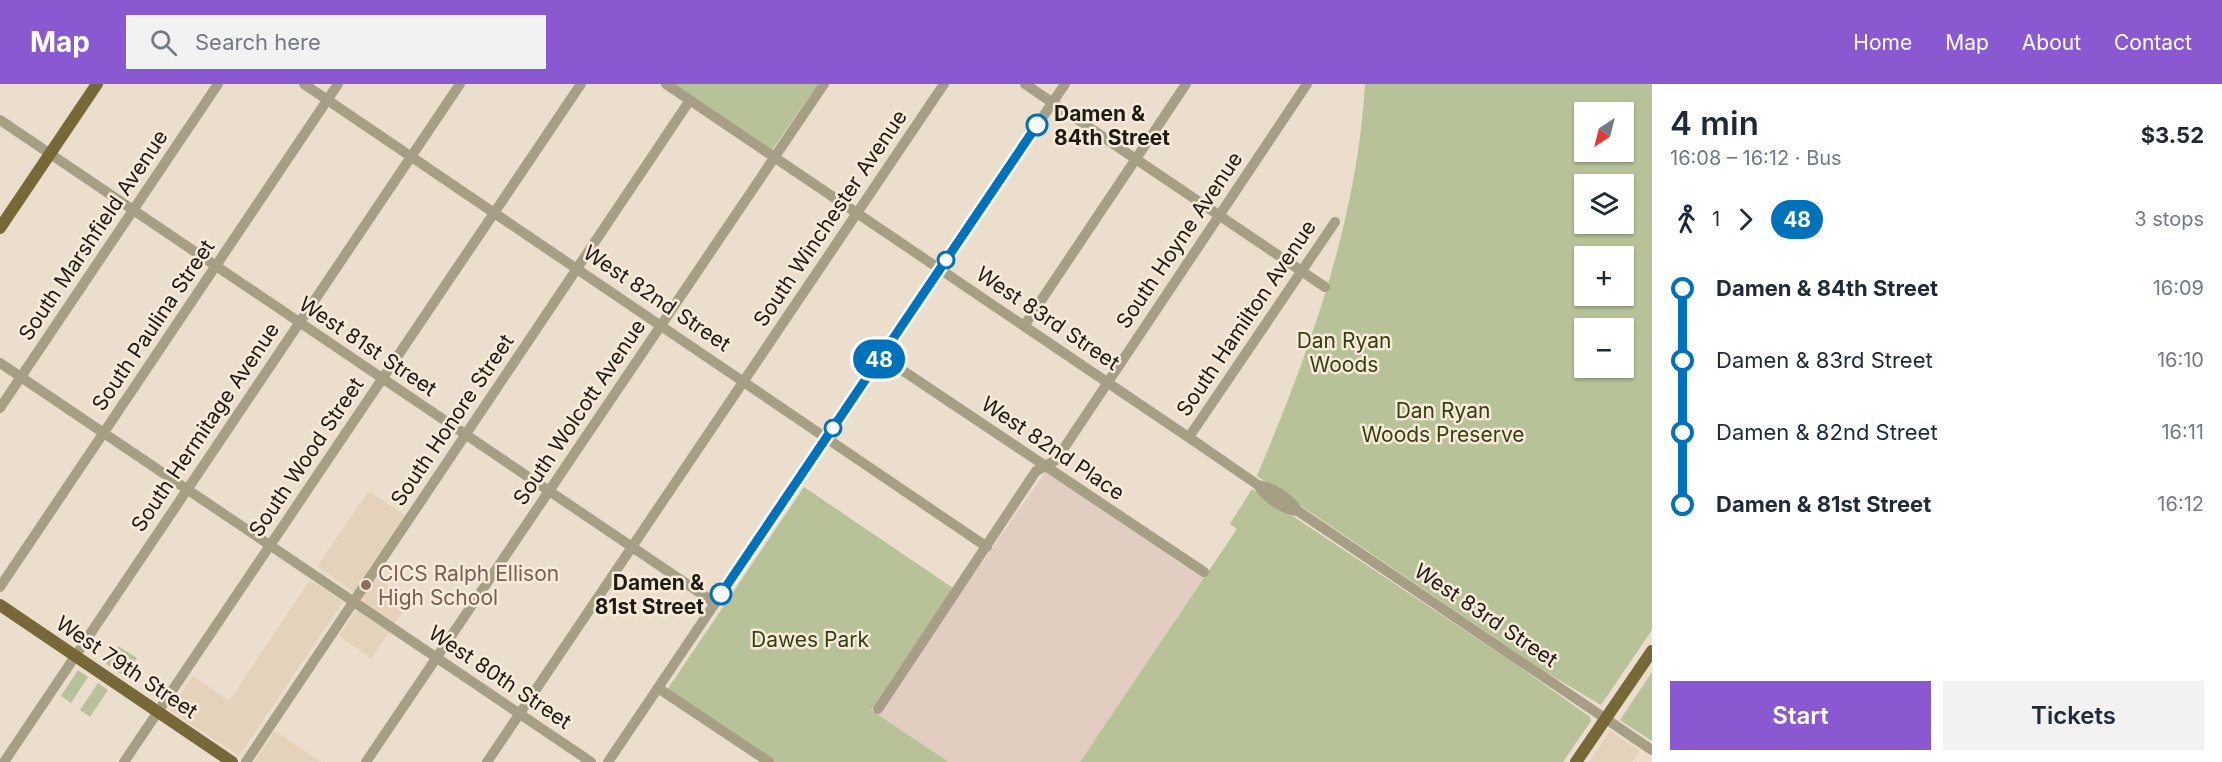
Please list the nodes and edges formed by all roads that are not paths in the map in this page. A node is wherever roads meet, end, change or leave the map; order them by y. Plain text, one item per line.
1 (97, 84) edge
2 (218, 84) edge
3 (304, 84) edge
4 (338, 84) edge
5 (459, 84) edge
6 (581, 84) edge
7 (666, 84) edge
8 (824, 84) edge
9 (944, 84) edge
10 (1024, 84) edge
11 (1065, 84) edge
12 (1186, 84) edge
13 (1307, 84) edge
14 (327, 100) junction
15 (690, 100) junction
16 (1052, 103) junction
17 (0, 120) edge
18 (50, 154) junction
19 (411, 156) junction
20 (774, 157) junction
21 (1136, 159) junction
22 (133, 210) junction
23 (495, 212) junction
24 (857, 213) junction
25 (1218, 215) junction
26 (1335, 222) dead end
27 (0, 228) edge
28 (216, 266) junction
29 (578, 268) junction
30 (940, 269) junction
31 (1302, 271) junction
32 (1325, 286) dead end
33 (299, 322) junction
34 (661, 325) junction
35 (1024, 326) junction
36 (882, 356) junction
37 (0, 363) edge
38 (21, 377) junction
39 (382, 379) junction
40 (744, 380) junction
41 (1108, 382) junction
42 (0, 408) edge
43 (103, 433) junction
44 (465, 435) junction
45 (1189, 437) junction
46 (826, 438) junction
47 (1046, 466) junction
48 (187, 489) junction
49 (549, 491) junction
50 (270, 545) junction
51 (632, 547) junction
52 (987, 547) junction
53 (1204, 572) dead end
54 (0, 587) edge
55 (353, 601) junction
56 (715, 603) junction
57 (0, 605) edge
58 (1652, 651) edge
59 (75, 656) junction
60 (436, 658) junction
61 (658, 688) junction
62 (878, 709) dead end
63 (158, 712) junction
64 (519, 714) junction
65 (1605, 718) junction
66 (1652, 750) edge
67 (4, 762) edge
68 (124, 762) edge
69 (232, 762) edge
70 (246, 762) edge
71 (366, 762) edge
72 (487, 762) edge
73 (591, 762) edge
74 (608, 762) edge
75 (769, 762) edge
76 (1576, 762) edge

1 - 18 main road
2 - 22 street, South Marshfield Avenue
3 - 14 street, West 82nd Street
4 - 14 street, South Paulina Street
5 - 19 street, South Hermitage Avenue
6 - 23 street, South Wood Street
7 - 15 street, West 83rd Street
8 - 20 street, South Wolcott Avenue
9 - 24 street, South Winchester Avenue
10 - 16 street
11 - 16 street
12 - 21 street
13 - 25 street, South Hoyne Avenue
14 - 19 street, West 82nd Street
14 - 28 street, South Paulina Street
15 - 20 street, West 83rd Street
15 - 29 street, South Honore Street
16 - 21 street
16 - 30 street
17 - 18 street, West 81st Street
18 - 22 street, West 81st Street
18 - 27 main road
19 - 23 street, West 82nd Street
19 - 33 street, South Hermitage Avenue
20 - 24 street, West 83rd Street
20 - 34 street, South Wolcott Avenue
21 - 25 street
21 - 35 street
22 - 28 street, West 81st Street
22 - 38 street, South Marshfield Avenue
23 - 29 street, West 82nd Street
23 - 39 street, South Wood Street
24 - 30 street, West 83rd Street
24 - 40 street, South Winchester Avenue
25 - 31 street
25 - 41 street, South Hoyne Avenue
26 - 31 street, South Hamilton Avenue
28 - 33 street, West 81st Street
28 - 43 street, South Paulina Street
29 - 34 street, West 82nd Street
29 - 44 street, South Honore Street
30 - 35 street, West 83rd Street
30 - 36 street
31 - 32 street
31 - 45 street, South Hamilton Avenue
33 - 39 street, West 81st Street
33 - 48 street, South Hermitage Avenue
34 - 40 street, West 82nd Street
34 - 49 street, South Wolcott Avenue
35 - 41 street, West 83rd Street
36 - 46 street
36 - 47 street, West 82nd Place
37 - 38 street, West 80th Street
38 - 42 street, South Marshfield Avenue
38 - 43 street, West 80th Street
39 - 44 street, West 81st Street
39 - 50 street, South Wood Street
40 - 46 street, West 82nd Street
40 - 51 street, South Winchester Avenue
41 - 45 street, West 83rd Street
41 - 47 street, South Hoyne Avenue
43 - 48 street, West 80th Street
43 - 54 street, South Paulina Street
44 - 49 street, West 81st Street
44 - 55 street, South Honore Street
45 - 65 street, West 83rd Street
46 - 52 street, West 82nd Street
46 - 56 street
47 - 52 street, South Hoyne Avenue
47 - 53 street, West 82nd Place
48 - 50 street, West 80th Street
48 - 59 street, South Hermitage Avenue
49 - 51 street, West 81st Street
49 - 60 street, South Wolcott Avenue
50 - 55 street, West 80th Street
50 - 63 street, South Wood Street
51 - 56 street, West 81st Street
51 - 64 street, South Winchester Avenue
52 - 62 street, South Hoyne Avenue
55 - 60 street, West 80th Street
55 - 70 street, South Honore Street
56 - 61 street
57 - 59 main road, West 79th Street
58 - 65 main road
59 - 63 main road, West 79th Street
59 - 67 street, South Hermitage Avenue
60 - 64 street, West 80th Street
60 - 71 street, South Wolcott Avenue
61 - 74 street
61 - 75 street
63 - 68 street, South Wood Street
63 - 69 main road, West 79th Street
64 - 72 street, South Winchester Avenue
64 - 73 street, West 80th Street
65 - 66 street, West 83rd Street
65 - 76 main road

